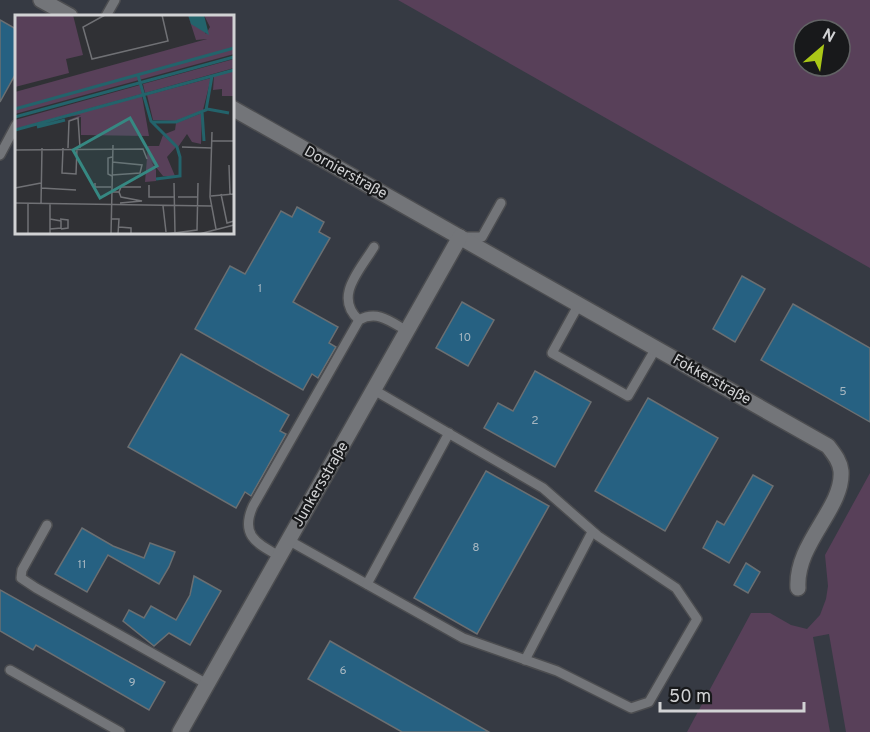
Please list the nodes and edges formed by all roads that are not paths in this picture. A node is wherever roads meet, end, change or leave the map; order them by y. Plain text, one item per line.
1 (41, 0) edge
2 (115, 0) edge
3 (65, 15) edge
4 (107, 15) edge
5 (234, 109) edge
6 (15, 128) edge
7 (0, 155) edge
8 (501, 203) dead end
9 (460, 237) junction
10 (374, 247) dead end
11 (579, 304) junction
12 (359, 320) junction
13 (407, 331) junction
14 (656, 348) junction
15 (374, 390) junction
16 (449, 433) junction
17 (47, 525) dead end
18 (592, 532) junction
19 (288, 540) junction
20 (279, 556) junction
21 (367, 584) junction
22 (798, 588) dead end
23 (525, 660) junction
24 (10, 670) dead end
25 (207, 684) junction
26 (120, 732) edge
27 (180, 732) edge

1 - 3 street
2 - 4 lane
5 - 9 street, Dornierstraße
6 - 7 lane
8 - 9 lane
9 - 11 street, Fokkerstraße
9 - 13 street, Junkersstraße
10 - 12 lane
11 - 14 street, Fokkerstraße
11 - 14 lane
12 - 13 lane
12 - 20 lane
13 - 15 street, Junkersstraße
14 - 22 street, Fokkerstraße
15 - 16 lane
15 - 19 street, Junkersstraße
16 - 18 lane
16 - 21 lane
17 - 25 lane
18 - 23 lane
18 - 23 lane
19 - 20 street, Junkersstraße
19 - 21 lane
20 - 25 street, Junkersstraße
21 - 23 lane
24 - 26 lane
25 - 27 street, Junkersstraße

